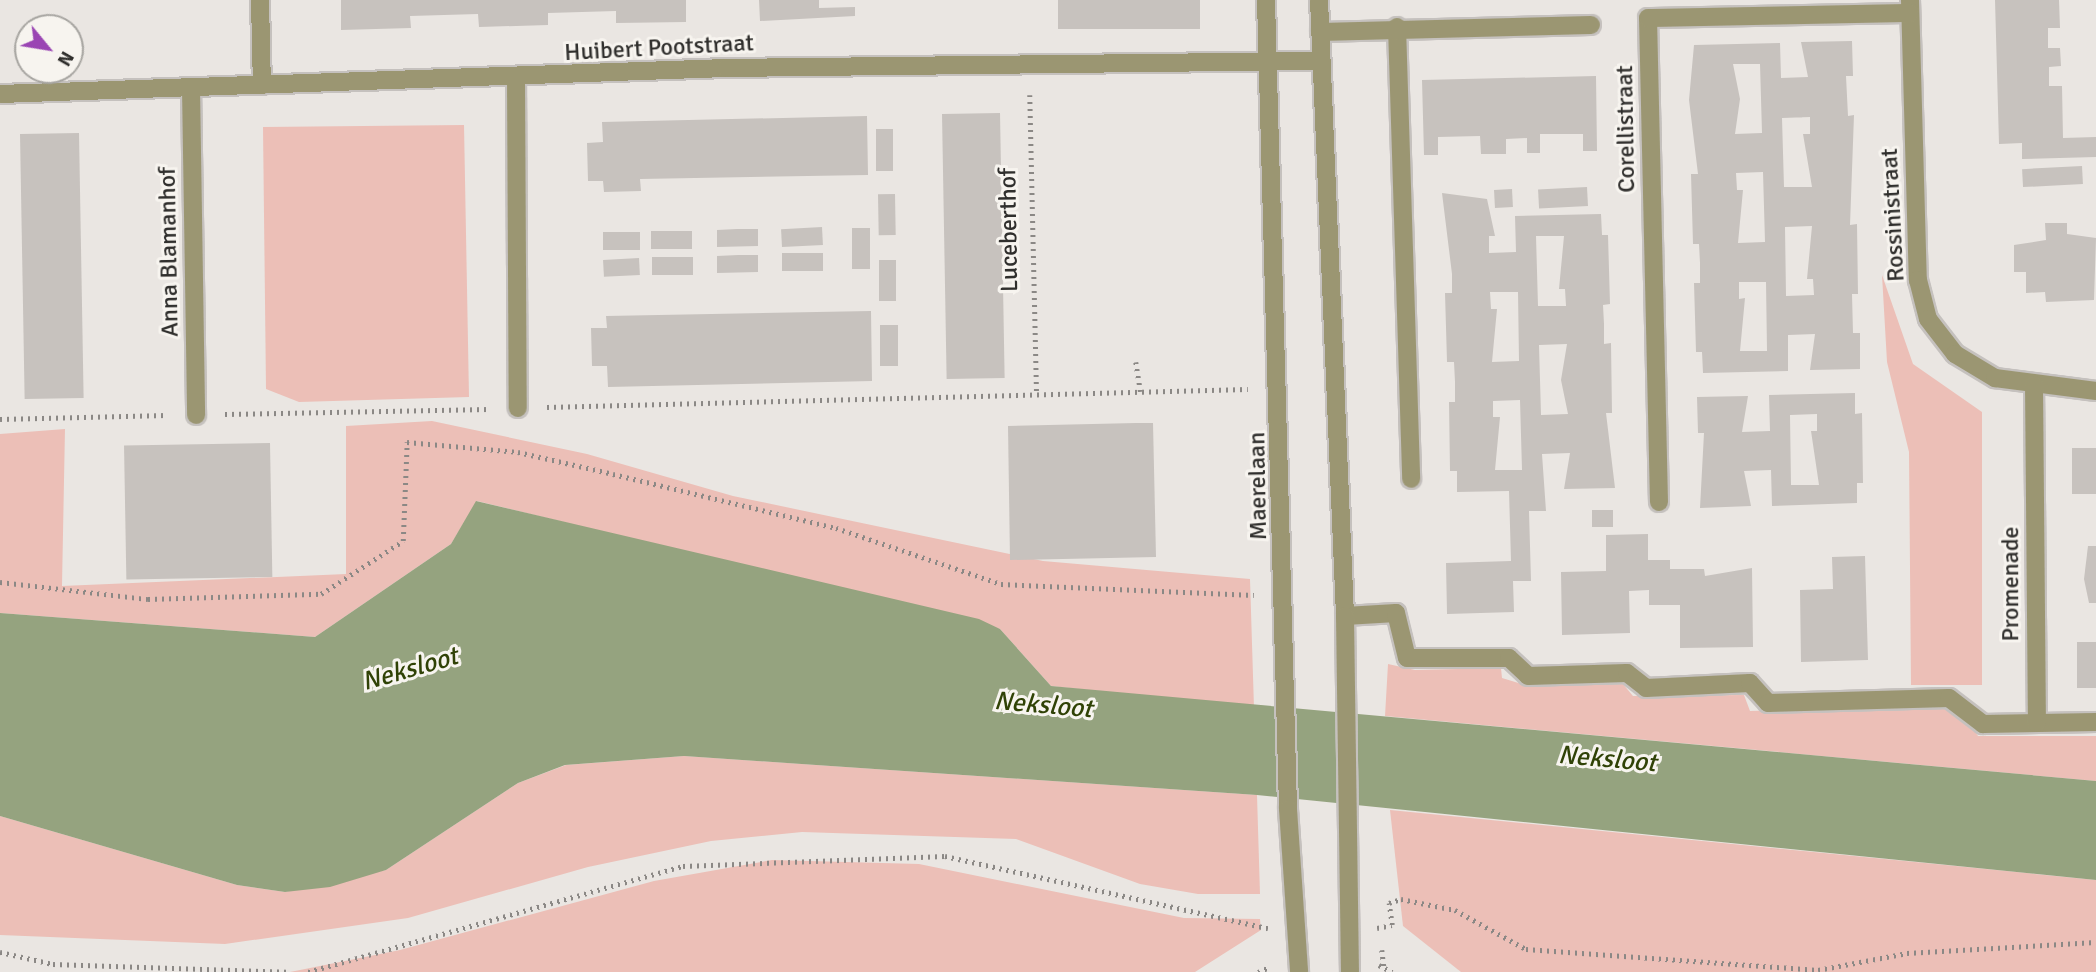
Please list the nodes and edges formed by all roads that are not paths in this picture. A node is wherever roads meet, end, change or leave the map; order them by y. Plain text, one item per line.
1 (260, 0) edge
2 (1266, 0) edge
3 (1319, 0) edge
4 (1910, 7) edge
5 (1591, 25) dead end
6 (1397, 27) junction
7 (1320, 32) junction
8 (1267, 60) junction
9 (1320, 61) junction
10 (516, 79) junction
11 (262, 85) junction
12 (191, 88) junction
13 (0, 94) edge
14 (2034, 385) junction
15 (2096, 391) edge
16 (518, 408) road end
17 (196, 415) road end
18 (1411, 479) dead end
19 (1659, 502) dead end
20 (1345, 616) junction
21 (2096, 722) edge
22 (2037, 723) junction
23 (1299, 972) edge
24 (1350, 972) edge

1 - 11 street
2 - 8 street, Maerelaan
3 - 7 street
4 - 14 street, Rossinistraat
4 - 19 street, Corellistraat
5 - 6 street
6 - 7 street
6 - 18 street
7 - 9 street
8 - 9 street, Huibert Pootstraat
8 - 10 street, Huibert Pootstraat
8 - 23 street, Maerelaan
9 - 20 street
10 - 11 street, Huibert Pootstraat
10 - 16 street
11 - 12 street, Huibert Pootstraat
12 - 13 street, Huibert Pootstraat
12 - 17 street, Anna Blamanhof
14 - 15 street, Rossinistraat
14 - 22 street, Promenade
20 - 22 street
20 - 24 street
21 - 22 street

